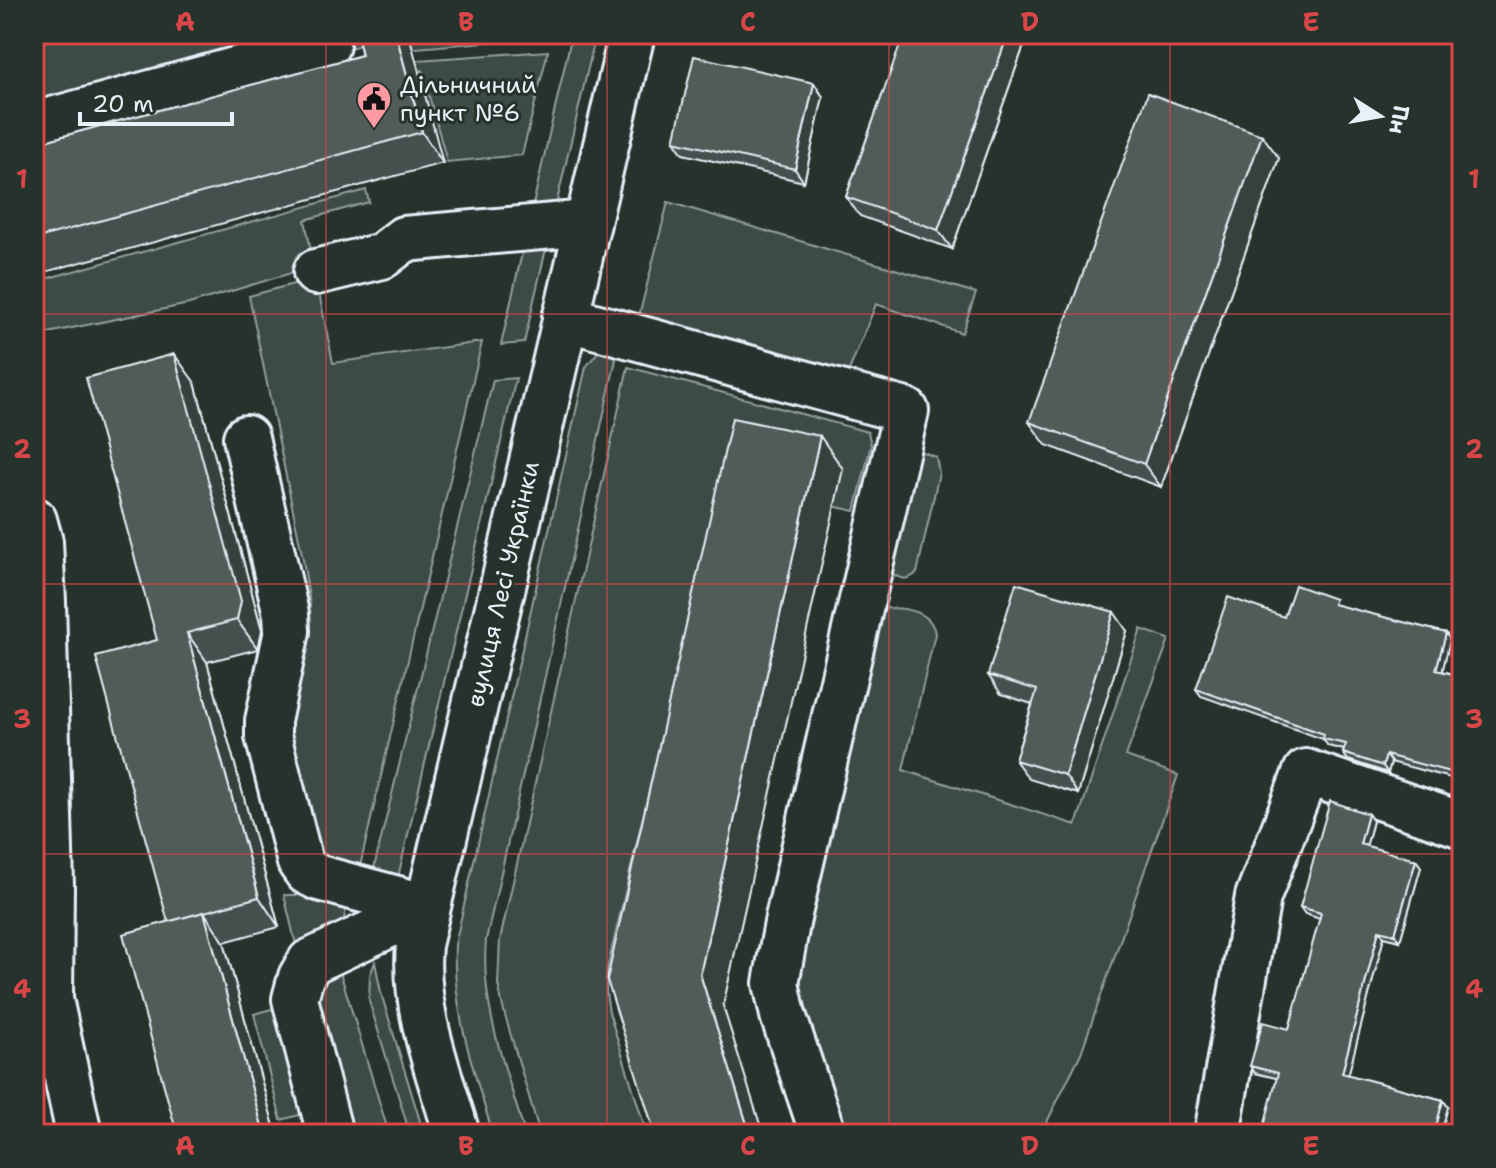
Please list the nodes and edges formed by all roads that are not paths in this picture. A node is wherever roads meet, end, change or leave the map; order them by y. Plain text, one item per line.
1 (325, 34) edge
2 (632, 34) edge
3 (34, 125) edge
4 (588, 223) junction
5 (316, 272) dead end
6 (565, 318) junction
7 (246, 438) dead end
8 (34, 520) edge
9 (1462, 825) edge
10 (427, 907) junction
11 (79, 1134) edge
12 (330, 1134) edge
13 (457, 1134) edge
14 (823, 1134) edge
15 (1217, 1134) edge

1 - 3 street
2 - 4 street, вулиця Лесі Українки
4 - 5 street
4 - 6 street, вулиця Лесі Українки
6 - 10 street, вулиця Лесі Українки
6 - 14 street
7 - 10 street
8 - 11 street
9 - 15 street
10 - 12 street
10 - 13 street, вулиця Лесі Українки

